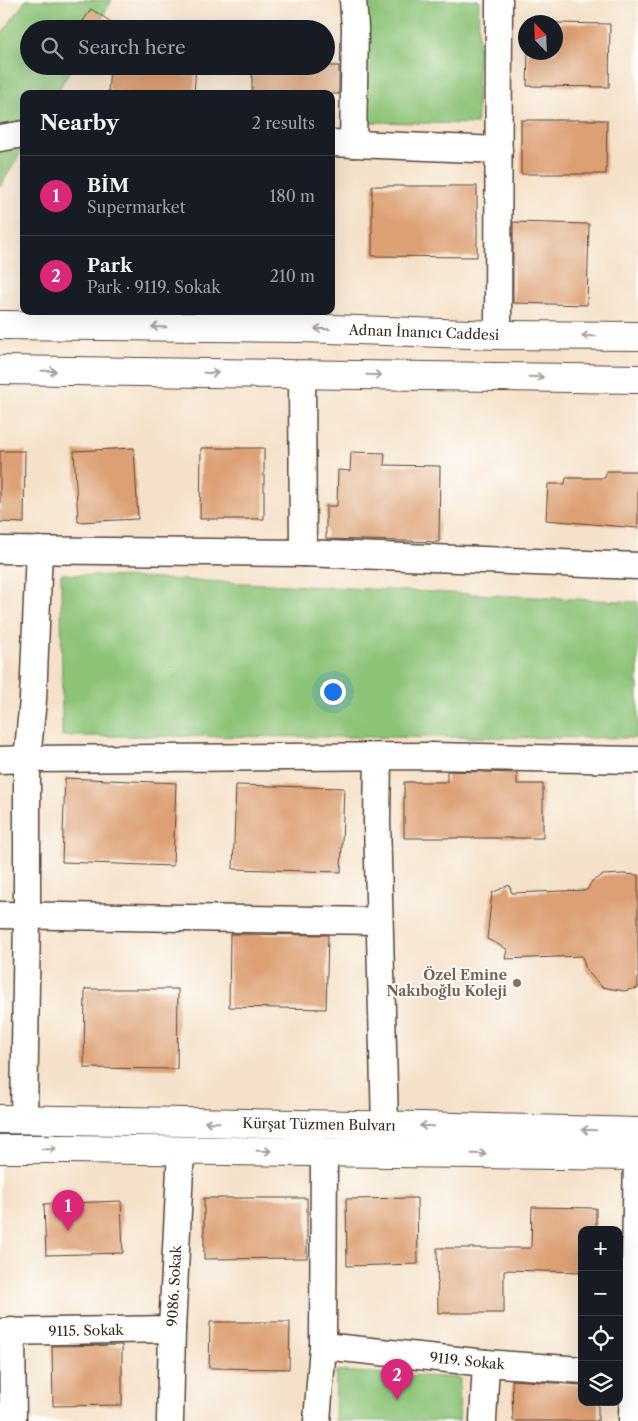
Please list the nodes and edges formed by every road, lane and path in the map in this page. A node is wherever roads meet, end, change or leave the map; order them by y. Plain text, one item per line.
1 (353, 0) edge
2 (499, 0) edge
3 (20, 135) edge
4 (0, 138) edge
5 (342, 143) edge
6 (499, 150) junction
7 (0, 325) edge
8 (498, 335) junction
9 (638, 336) edge
10 (0, 370) edge
11 (302, 374) junction
12 (638, 379) edge
13 (0, 550) edge
14 (39, 550) junction
15 (303, 553) junction
16 (638, 566) edge
17 (378, 757) junction
18 (27, 758) junction
19 (0, 760) edge
20 (638, 760) edge
21 (0, 915) edge
22 (27, 915) junction
23 (380, 921) junction
24 (12, 1119) edge
25 (385, 1125) junction
26 (638, 1148) edge
27 (0, 1149) edge
28 (180, 1150) junction
29 (324, 1152) junction
30 (172, 1329) junction
31 (6, 1332) edge
32 (323, 1346) junction
33 (486, 1364) junction
34 (578, 1370) edge
35 (630, 1373) edge
36 (14, 1421) edge
37 (170, 1421) edge
38 (317, 1421) edge
39 (483, 1421) edge
40 (632, 1421) edge

1 - 5 street
2 - 6 street
3 - 4 street
5 - 6 street
6 - 8 street
8 -> 7 main road, Adnan İnanıcı Caddesi
9 -> 8 main road, Adnan İnanıcı Caddesi
10 -> 11 main road
11 -> 12 main road
11 - 15 street
13 - 14 street
14 - 15 street
14 - 18 street
15 - 16 street
17 - 18 street
17 - 20 street
17 - 23 street
18 - 19 street
18 - 22 street
21 - 22 street
22 - 23 street
22 - 24 street
23 - 25 street
25 -> 24 main road, Kürşat Tüzmen Bulvarı
26 -> 25 main road, Kürşat Tüzmen Bulvarı
29 -> 26 main road, Kürşat Tüzmen Bulvarı
26 - 35 street
27 -> 28 main road, Kürşat Tüzmen Bulvarı
28 -> 29 main road, Kürşat Tüzmen Bulvarı
28 - 30 street, 9086. Sokak
29 - 32 street
30 - 31 street, 9115. Sokak
30 - 37 street, 9086. Sokak
31 - 36 street
32 - 33 street, 9119. Sokak
32 - 38 street
33 - 34 street, 9119. Sokak
33 - 39 street
35 - 40 street

